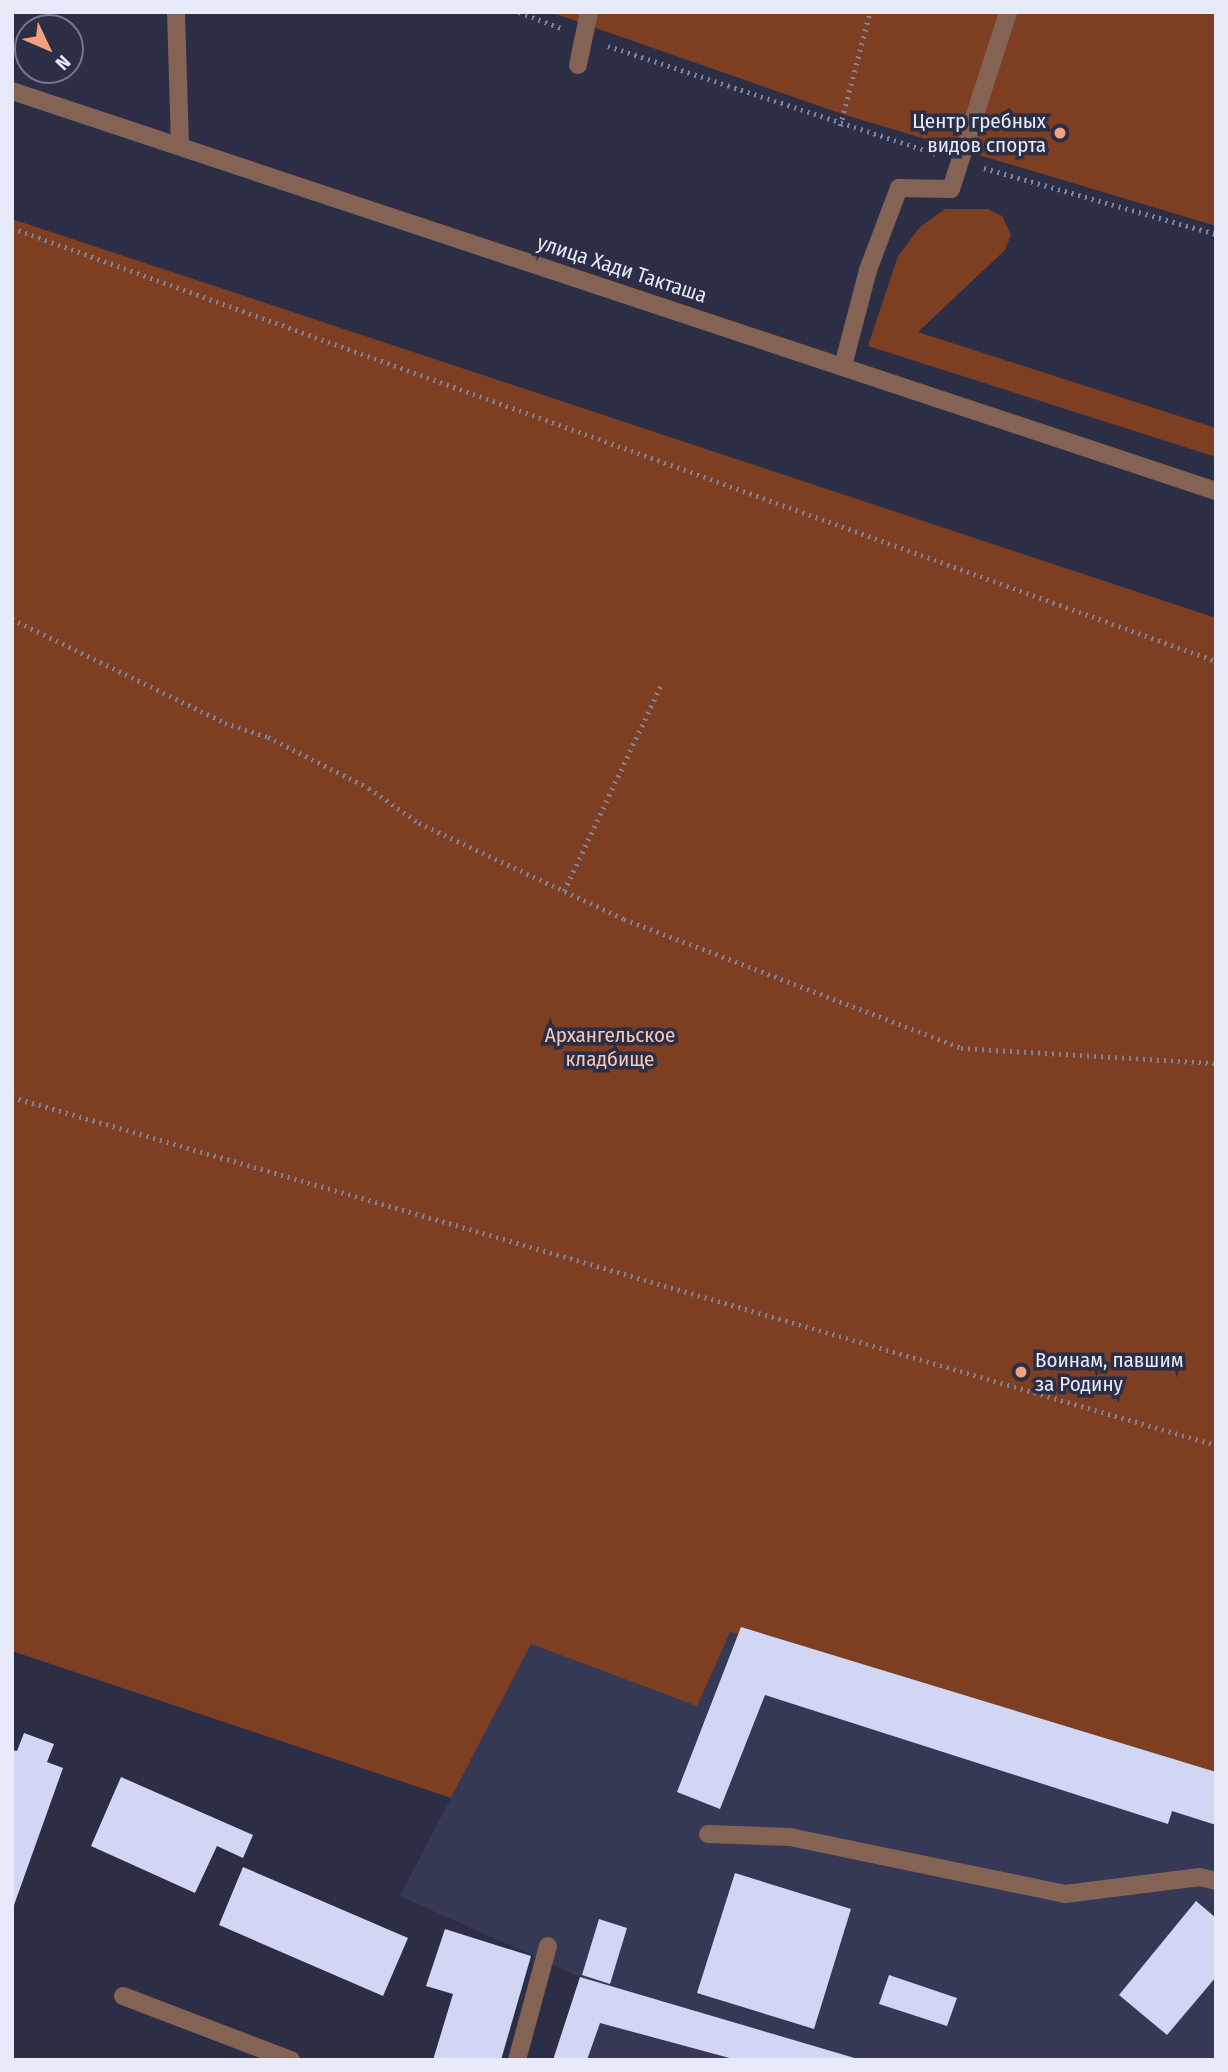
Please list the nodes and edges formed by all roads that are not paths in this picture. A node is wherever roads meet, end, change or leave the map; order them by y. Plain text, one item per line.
1 (176, 12) edge
2 (589, 12) edge
3 (1008, 12) edge
4 (578, 65) dead end
5 (12, 91) edge
6 (180, 146) junction
7 (844, 366) junction
8 (1216, 491) edge
9 (708, 1834) dead end
10 (1216, 1881) edge
11 (548, 1946) dead end
12 (123, 1996) dead end
13 (291, 2060) edge
14 (517, 2060) edge

1 - 6 street
2 - 4 street
3 - 7 street
5 - 6 street, улица Хади Такташа
6 - 7 street, улица Хади Такташа
7 - 8 street, улица Хади Такташа
9 - 10 street
11 - 14 street
12 - 13 street

